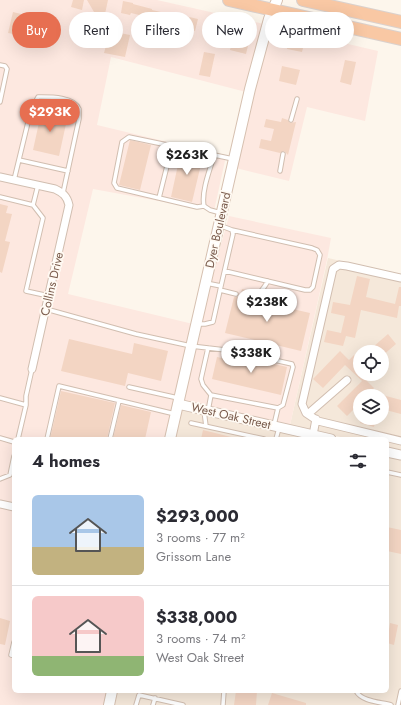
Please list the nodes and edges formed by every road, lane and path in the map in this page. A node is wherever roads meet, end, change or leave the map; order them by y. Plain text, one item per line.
1 (229, 0) edge
2 (303, 0) edge
3 (275, 5) edge
4 (401, 22) edge
5 (401, 39) edge
6 (0, 65) edge
7 (297, 99) dead end
8 (0, 102) edge
9 (291, 120) dead end
10 (172, 146) junction
11 (283, 154) dead end
12 (214, 156) junction
13 (234, 159) junction
14 (19, 160) junction
15 (280, 171) dead end
16 (68, 172) junction
17 (0, 177) edge
18 (14, 180) junction
19 (38, 185) junction
20 (65, 196) junction
21 (0, 197) edge
22 (160, 198) junction
23 (33, 205) junction
24 (204, 206) junction
25 (222, 213) junction
26 (219, 225) junction
27 (232, 230) junction
28 (225, 271) junction
29 (401, 278) edge
30 (268, 281) junction
31 (206, 283) junction
32 (221, 288) junction
33 (236, 294) dead end
34 (49, 296) junction
35 (250, 297) dead end
36 (46, 309) junction
37 (197, 324) junction
38 (191, 346) junction
39 (208, 348) junction
40 (32, 370) joint
41 (347, 380) dead end
42 (129, 387) dead end
43 (211, 395) junction
44 (0, 398) edge
45 (119, 401) junction
46 (26, 404) junction
47 (178, 406) junction
48 (278, 408) junction
49 (206, 411) junction
50 (308, 414) junction
51 (316, 419) junction
52 (191, 423) dead end
53 (206, 426) junction
54 (276, 426) junction
55 (299, 435) edge
56 (313, 435) junction
57 (18, 437) edge
58 (47, 437) edge
59 (110, 437) edge
60 (170, 437) edge
61 (255, 437) edge
62 (276, 437) edge
63 (322, 437) edge
64 (382, 437) edge
65 (0, 438) edge
66 (389, 439) edge
67 (12, 441) edge
68 (401, 441) edge
69 (389, 452) edge
70 (401, 455) edge
71 (12, 466) edge
72 (389, 472) edge
73 (401, 475) edge
74 (0, 479) edge
75 (0, 504) edge
76 (12, 507) edge
77 (401, 691) edge
78 (112, 693) edge
79 (224, 693) edge
80 (357, 693) edge
81 (155, 698) junction
82 (109, 705) edge
83 (136, 705) edge
84 (153, 705) edge
85 (183, 705) edge
86 (223, 705) edge
87 (391, 705) edge
88 (398, 705) edge

1 - 3 highway
2 - 4 highway
3 - 5 highway
3 - 13 main road, Dyer Boulevard
6 - 8 lane
7 - 9 lane
10 - 12 lane
10 - 22 lane
10 - 22 lane
11 - 15 lane
12 - 13 lane
12 - 24 lane
13 - 25 main road, Dyer Boulevard
14 - 16 lane
14 - 16 lane
14 - 18 lane
16 - 20 lane
17 - 18 street
18 - 19 street
19 - 20 street
19 - 23 lane
20 - 34 street, Collins Drive
21 - 23 lane
22 - 24 lane
23 - 34 lane
24 - 25 lane
25 - 26 main road, Dyer Boulevard
26 - 27 lane
26 - 31 main road, Dyer Boulevard
27 - 28 lane
27 - 30 lane
28 - 30 lane
28 - 32 lane
29 - 50 street
30 - 35 lane
31 - 32 lane
31 - 37 main road, Dyer Boulevard
32 - 33 lane
32 - 37 lane
34 - 36 street, Collins Drive
36 - 38 lane
36 - 40 street, Collins Drive
37 - 38 main road, Dyer Boulevard
38 - 39 lane
38 - 47 main road, Dyer Boulevard
39 - 43 lane
39 - 48 lane
40 - 46 lane
41 - 50 street
42 - 47 lane
43 - 48 lane
43 - 49 lane
44 - 46 lane
45 - 47 lane
45 - 58 lane
45 - 59 lane
46 - 57 lane
47 - 49 street, West Oak Street
47 - 60 main road, Dyer Boulevard
48 - 54 lane
49 - 53 lane
49 - 54 street, West Oak Street
50 - 51 street
51 - 56 street
51 - 64 street
52 - 53 lane
53 - 61 lane
54 - 55 street, West Oak Street
54 - 62 lane
55 - 56 street, West Oak Street
56 - 63 street, West Oak Street
65 - 67 lane
66 - 68 street
69 - 70 street
71 - 74 lane
72 - 73 lane
75 - 76 street
77 - 88 lane
78 - 82 main road
79 - 86 lane
80 - 87 lane
81 - 83 lane
81 - 84 lane
81 - 85 lane

